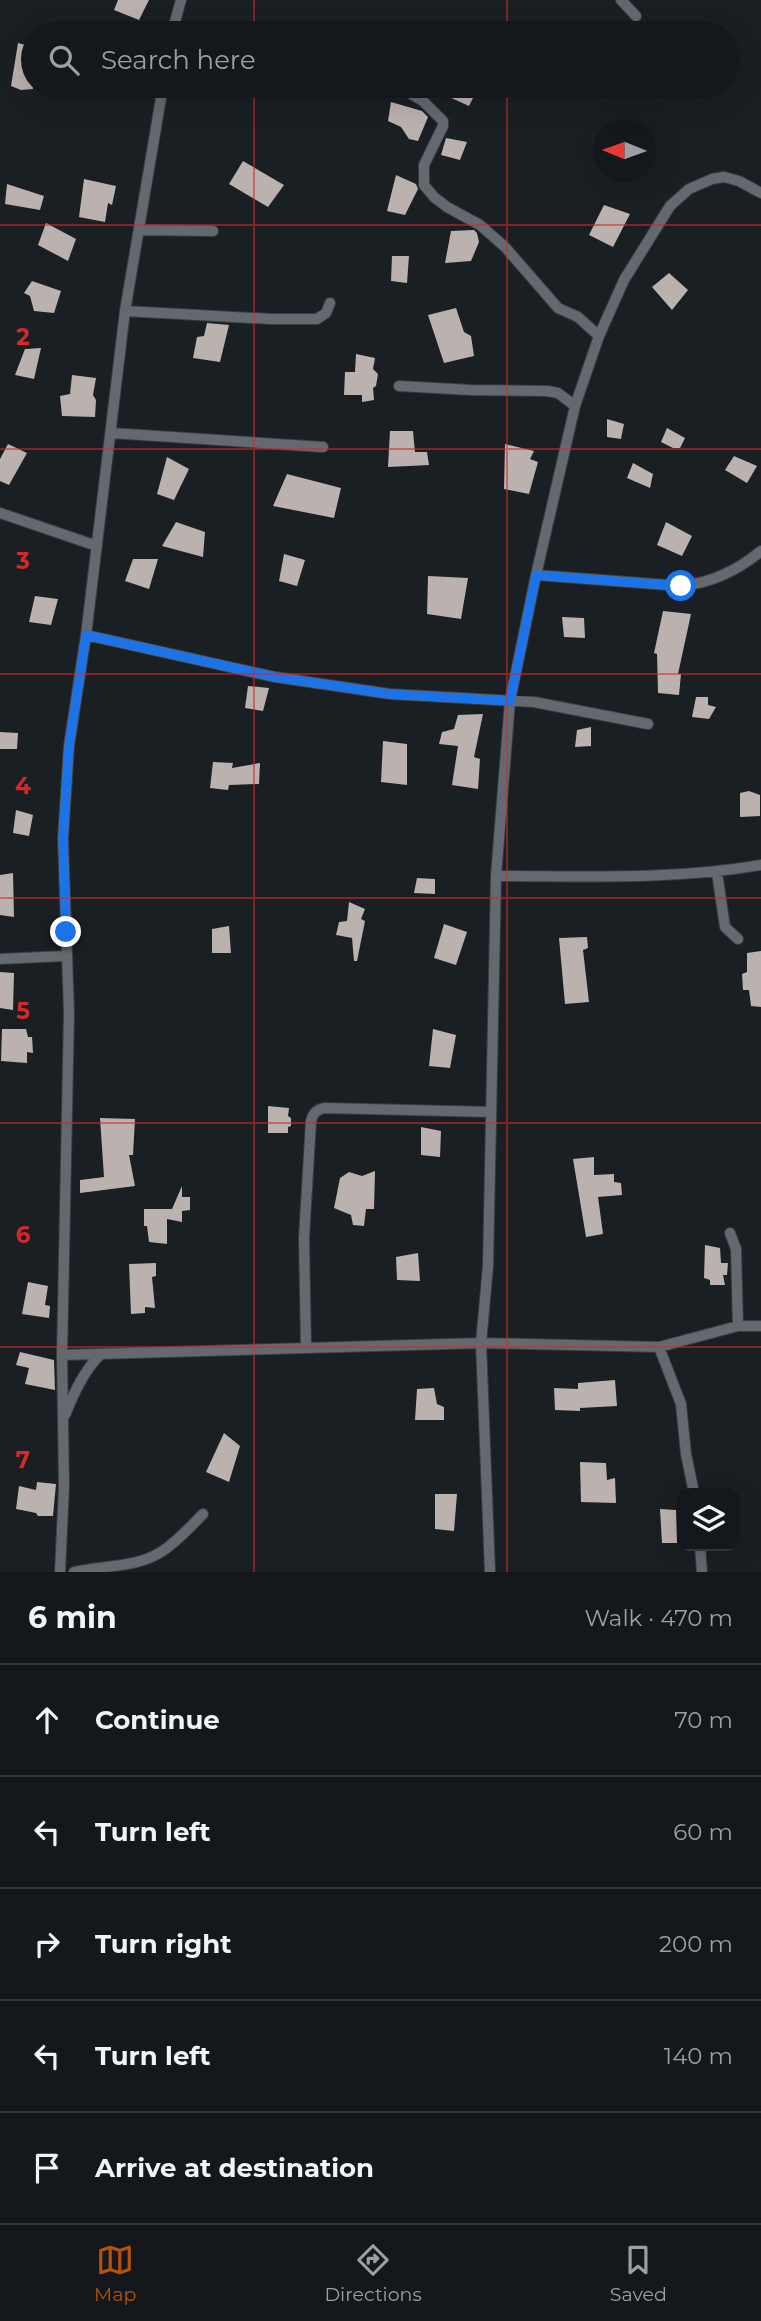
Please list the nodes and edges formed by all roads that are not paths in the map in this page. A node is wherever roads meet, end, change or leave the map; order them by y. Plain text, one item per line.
1 (181, 0) edge
2 (621, 0) edge
3 (636, 16) dead end
4 (176, 21) edge
5 (161, 98) edge
6 (418, 98) edge
7 (761, 192) edge
8 (139, 230) junction
9 (213, 231) dead end
10 (330, 303) dead end
11 (125, 311) junction
12 (599, 336) junction
13 (399, 386) dead end
14 (575, 406) junction
15 (111, 433) junction
16 (323, 447) dead end
17 (0, 513) edge
18 (97, 546) junction
19 (761, 551) edge
20 (536, 575) junction
21 (86, 635) junction
22 (510, 701) junction
23 (648, 724) dead end
24 (761, 865) edge
25 (717, 873) junction
26 (496, 876) junction
27 (738, 939) dead end
28 (66, 956) junction
29 (0, 959) edge
30 (491, 1112) junction
31 (730, 1233) dead end
32 (738, 1326) junction
33 (761, 1326) edge
34 (481, 1343) junction
35 (659, 1346) junction
36 (306, 1347) junction
37 (101, 1354) junction
38 (62, 1355) junction
39 (63, 1420) junction
40 (693, 1488) edge
41 (203, 1514) dead end
42 (700, 1551) edge
43 (60, 1572) edge
44 (75, 1572) edge
45 (490, 1572) edge
46 (702, 1572) edge

1 - 4 street
2 - 3 street
5 - 8 street
6 - 12 street
7 - 12 street
8 - 9 street
8 - 11 street
10 - 11 street
11 - 15 street
12 - 14 street
13 - 14 street
14 - 20 street
15 - 16 street
15 - 18 street
17 - 18 street
18 - 21 street
19 - 20 street
20 - 22 street
21 - 22 street
21 - 28 street
22 - 23 street
22 - 26 street
24 - 25 street
25 - 26 street
25 - 27 street
26 - 30 street
28 - 29 street
28 - 38 street
30 - 34 street
30 - 36 street
31 - 32 street
32 - 33 street
32 - 35 street
34 - 35 street
34 - 36 street
34 - 45 street
35 - 40 street
36 - 37 street
37 - 38 street
37 - 39 street
38 - 39 street
39 - 43 street
41 - 44 street
42 - 46 street

